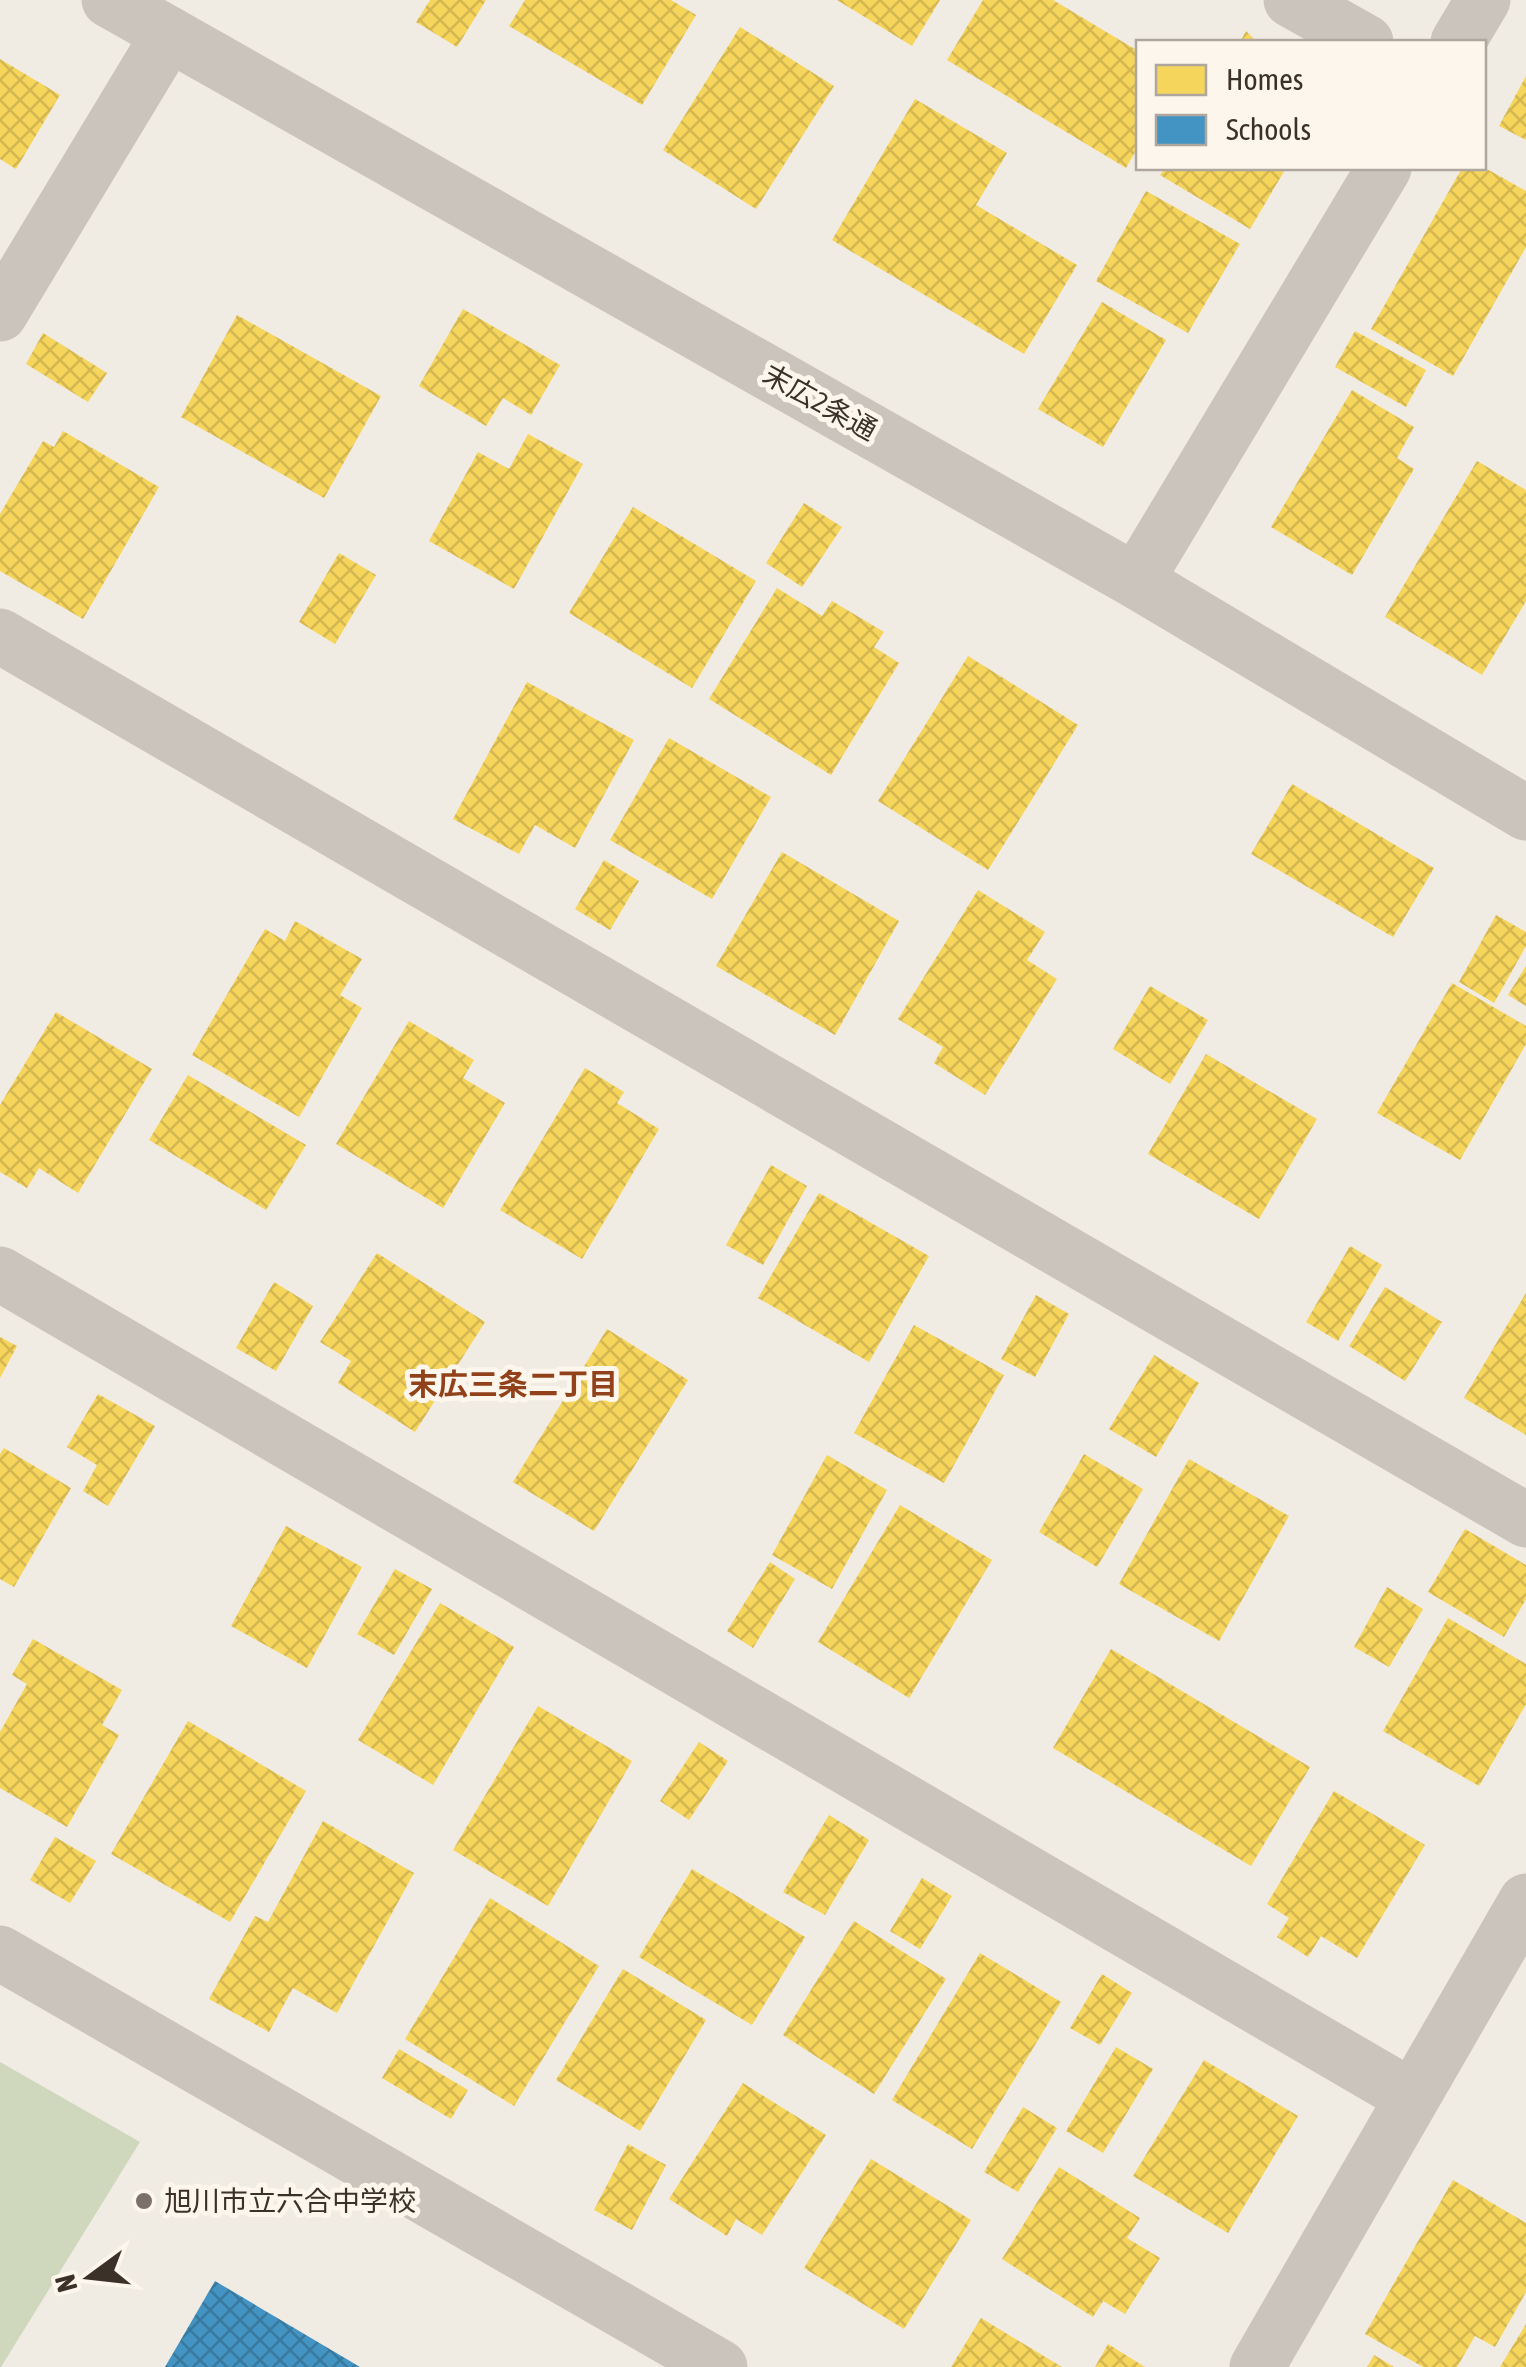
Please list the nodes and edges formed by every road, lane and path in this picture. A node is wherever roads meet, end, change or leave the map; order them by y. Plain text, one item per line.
1 (109, 0) edge
2 (1291, 0) edge
3 (1483, 0) edge
4 (169, 34) junction
5 (1362, 40) edge
6 (1459, 40) edge
7 (1383, 170) edge
8 (0, 314) edge
9 (1136, 581) junction
10 (0, 636) edge
11 (1526, 813) edge
12 (0, 1274) edge
13 (1526, 1520) edge
14 (1526, 1902) edge
15 (0, 1953) edge
16 (1412, 2097) junction
17 (720, 2367) edge
18 (1257, 2367) edge

1 - 4 street, 末広2条通
2 - 5 street
3 - 6 street
4 - 8 street
4 - 9 street, 末広2条通
7 - 9 street
9 - 11 street, 末広2条通
10 - 13 street
12 - 16 street
14 - 16 street
15 - 17 street
16 - 18 street

